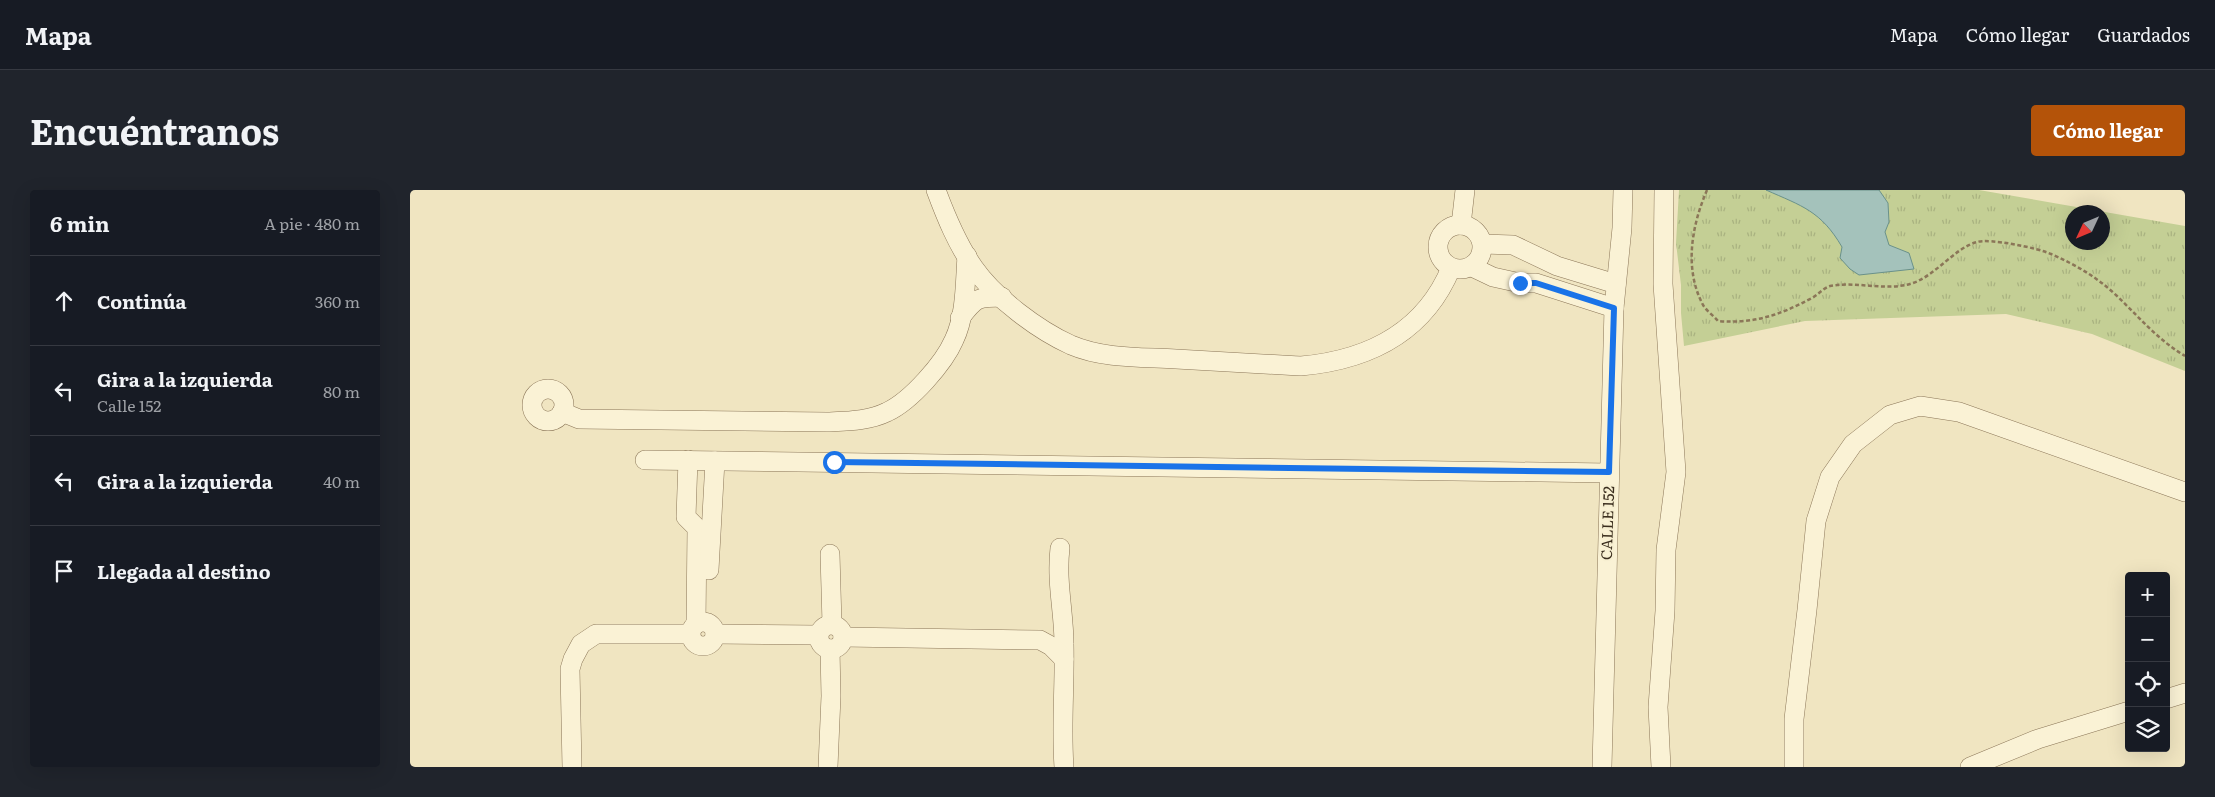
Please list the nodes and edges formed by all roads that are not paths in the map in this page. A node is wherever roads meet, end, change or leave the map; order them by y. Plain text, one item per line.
1 (1465, 190) edge
2 (1623, 190) edge
3 (1664, 190) edge
4 (935, 191) edge
5 (1461, 225) junction
6 (1483, 244) junction
7 (967, 256) junction
8 (1472, 267) junction
9 (1451, 268) junction
10 (1616, 284) junction
11 (1002, 297) junction
12 (1614, 308) junction
13 (960, 318) junction
14 (562, 412) dead end
15 (645, 460) dead end
16 (688, 460) junction
17 (715, 461) junction
18 (1609, 472) junction
19 (2185, 492) edge
20 (1060, 548) dead end
21 (830, 554) dead end
22 (1061, 619) junction
23 (703, 629) junction
24 (831, 636) junction
25 (1040, 640) junction
26 (1064, 660) junction
27 (2185, 693) edge
28 (2170, 698) edge
29 (2125, 712) edge
30 (572, 767) edge
31 (828, 767) edge
32 (1064, 767) edge
33 (1602, 767) edge
34 (1661, 767) edge
35 (1794, 767) edge
36 (1970, 767) edge

1 - 5 street
2 - 10 street, CALLE 152
3 - 34 street
4 - 7 street
5 - 6 street
5 - 9 street
6 - 8 street
6 - 10 street
7 - 11 street
7 - 13 street
8 - 9 street
8 - 12 street
9 - 11 street
10 - 12 street, CALLE 152
11 - 13 street
12 - 18 street, CALLE 152
13 - 14 street
15 - 16 street
16 - 17 street
16 - 23 street
17 - 18 street
17 - 23 street
18 - 33 street, CALLE 152
19 - 35 street
20 - 22 street
21 - 24 street
22 - 25 street
22 - 26 street
23 - 24 street
23 - 30 street
24 - 25 street
24 - 31 street
25 - 26 street
26 - 32 street
27 - 28 street
29 - 36 street

